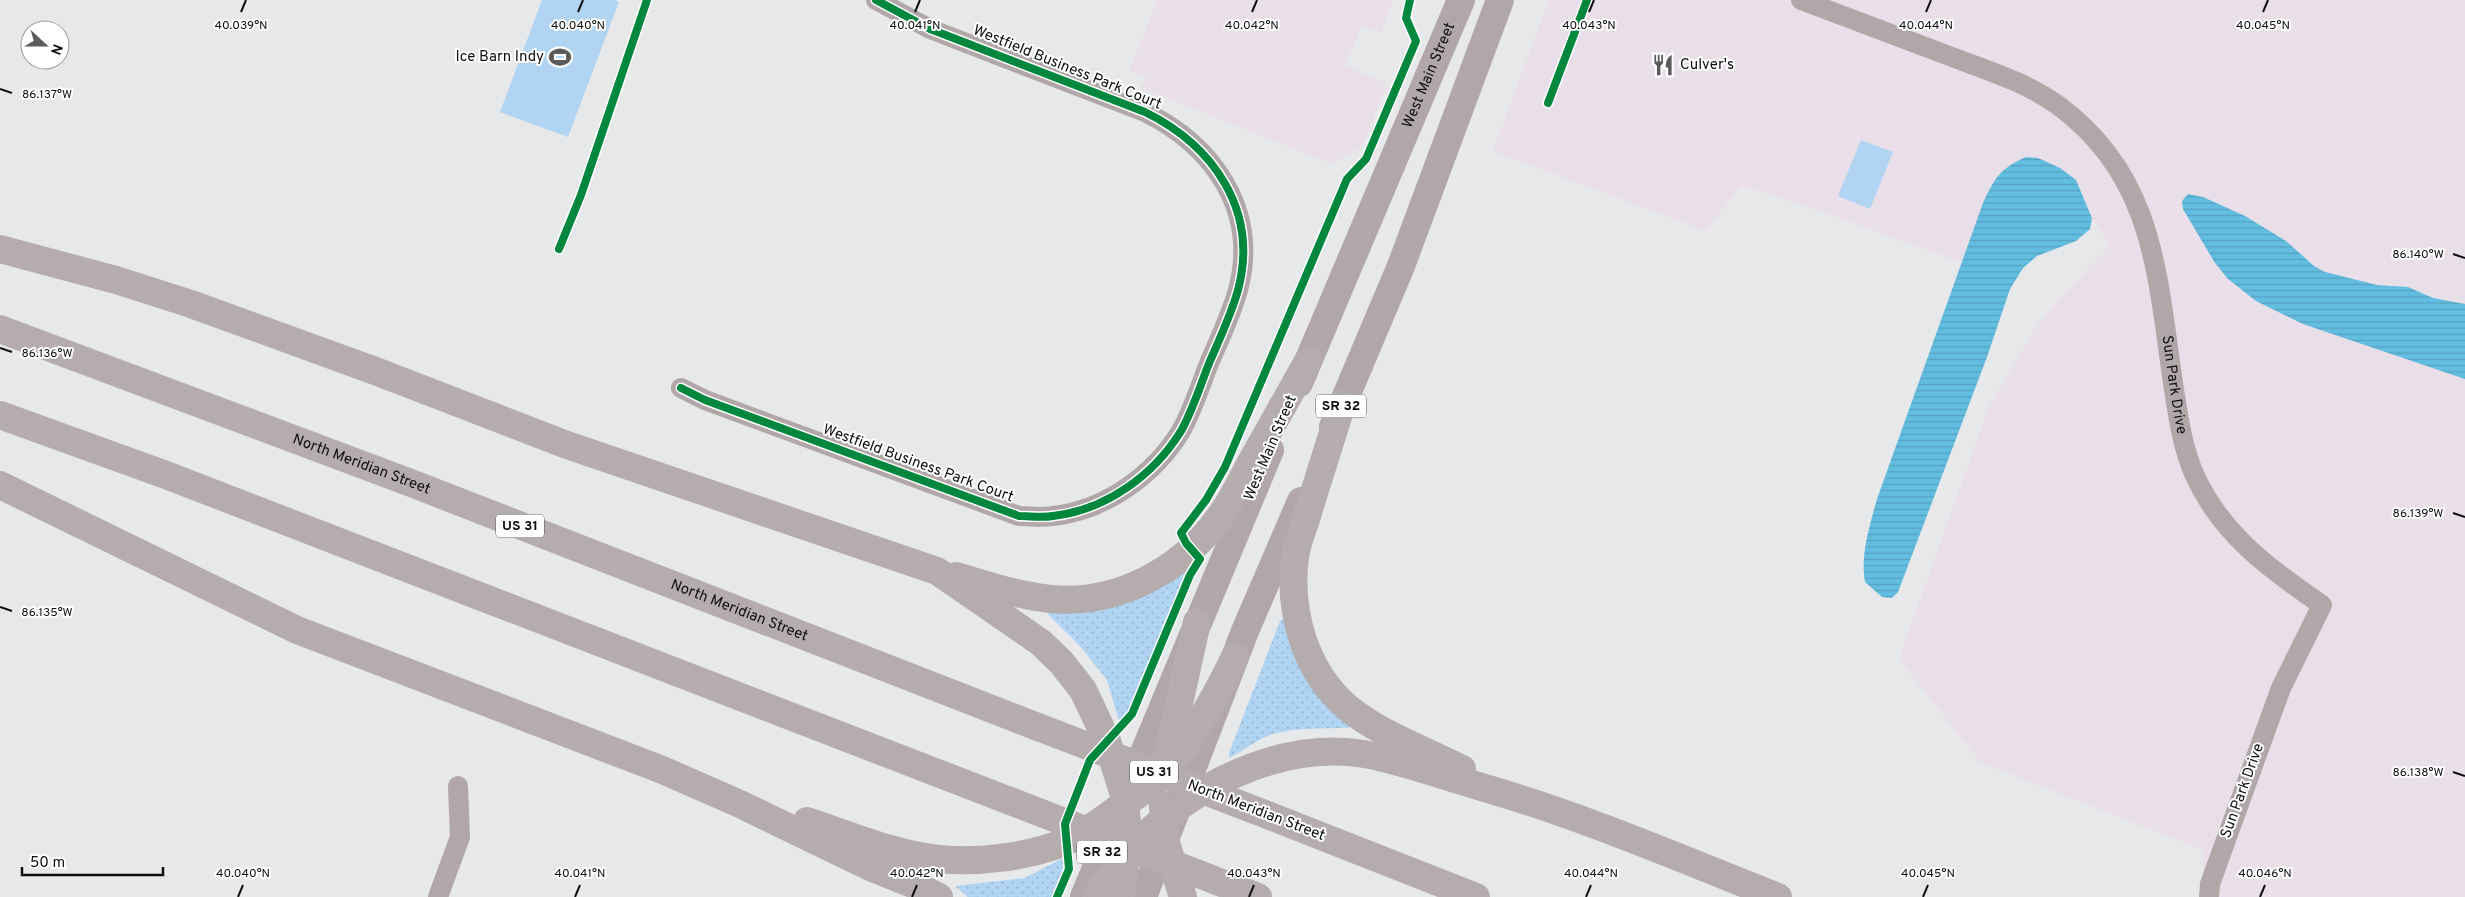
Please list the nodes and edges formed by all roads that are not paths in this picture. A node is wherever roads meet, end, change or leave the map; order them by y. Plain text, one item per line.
1 (876, 0) edge
2 (1461, 0) edge
3 (1500, 0) edge
4 (1802, 0) edge
5 (1841, 7) edge
6 (0, 249) edge
7 (0, 329) edge
8 (1308, 361) junction
9 (681, 388) dead end
10 (1342, 404) junction
11 (0, 415) edge
12 (0, 485) edge
13 (937, 571) junction
14 (1196, 622) junction
15 (1235, 657) junction
16 (1163, 773) junction
17 (458, 786) dead end
18 (1524, 799) junction
19 (1124, 802) junction
20 (740, 804) junction
21 (1168, 823) junction
22 (1126, 856) junction
23 (1249, 894) edge
24 (438, 897) edge
25 (939, 897) edge
26 (1084, 897) edge
27 (1096, 897) edge
28 (1121, 897) edge
29 (1143, 897) edge
30 (1183, 897) edge
31 (1476, 897) edge
32 (1778, 897) edge
33 (2209, 897) edge

1 - 9 street, Westfield Business Park Court
2 - 8 main road, West Main Street / SR 32
3 - 10 main road, SR 32
4 - 5 street, Sun Park Drive
5 - 33 street, Sun Park Drive
6 - 13 highway
7 - 31 highway, North Meridian Street / US 31, bridge
8 - 13 highway
8 - 14 main road, West Main Street / SR 32
10 - 15 main road, SR 32
10 - 18 highway
11 - 23 highway, bridge
12 - 20 highway
13 - 19 highway
14 - 16 highway
14 - 19 main road, West Main Street / SR 32
15 - 16 highway
15 - 21 main road, SR 32
16 - 19 highway
16 - 21 highway
17 - 24 street
18 - 21 highway
18 - 32 highway
19 - 20 highway
19 - 22 highway
19 - 26 main road, West Main Street / SR 32
20 - 25 highway
21 - 22 highway
21 - 29 main road, SR 32
21 - 30 highway
22 - 27 highway
22 - 28 highway

